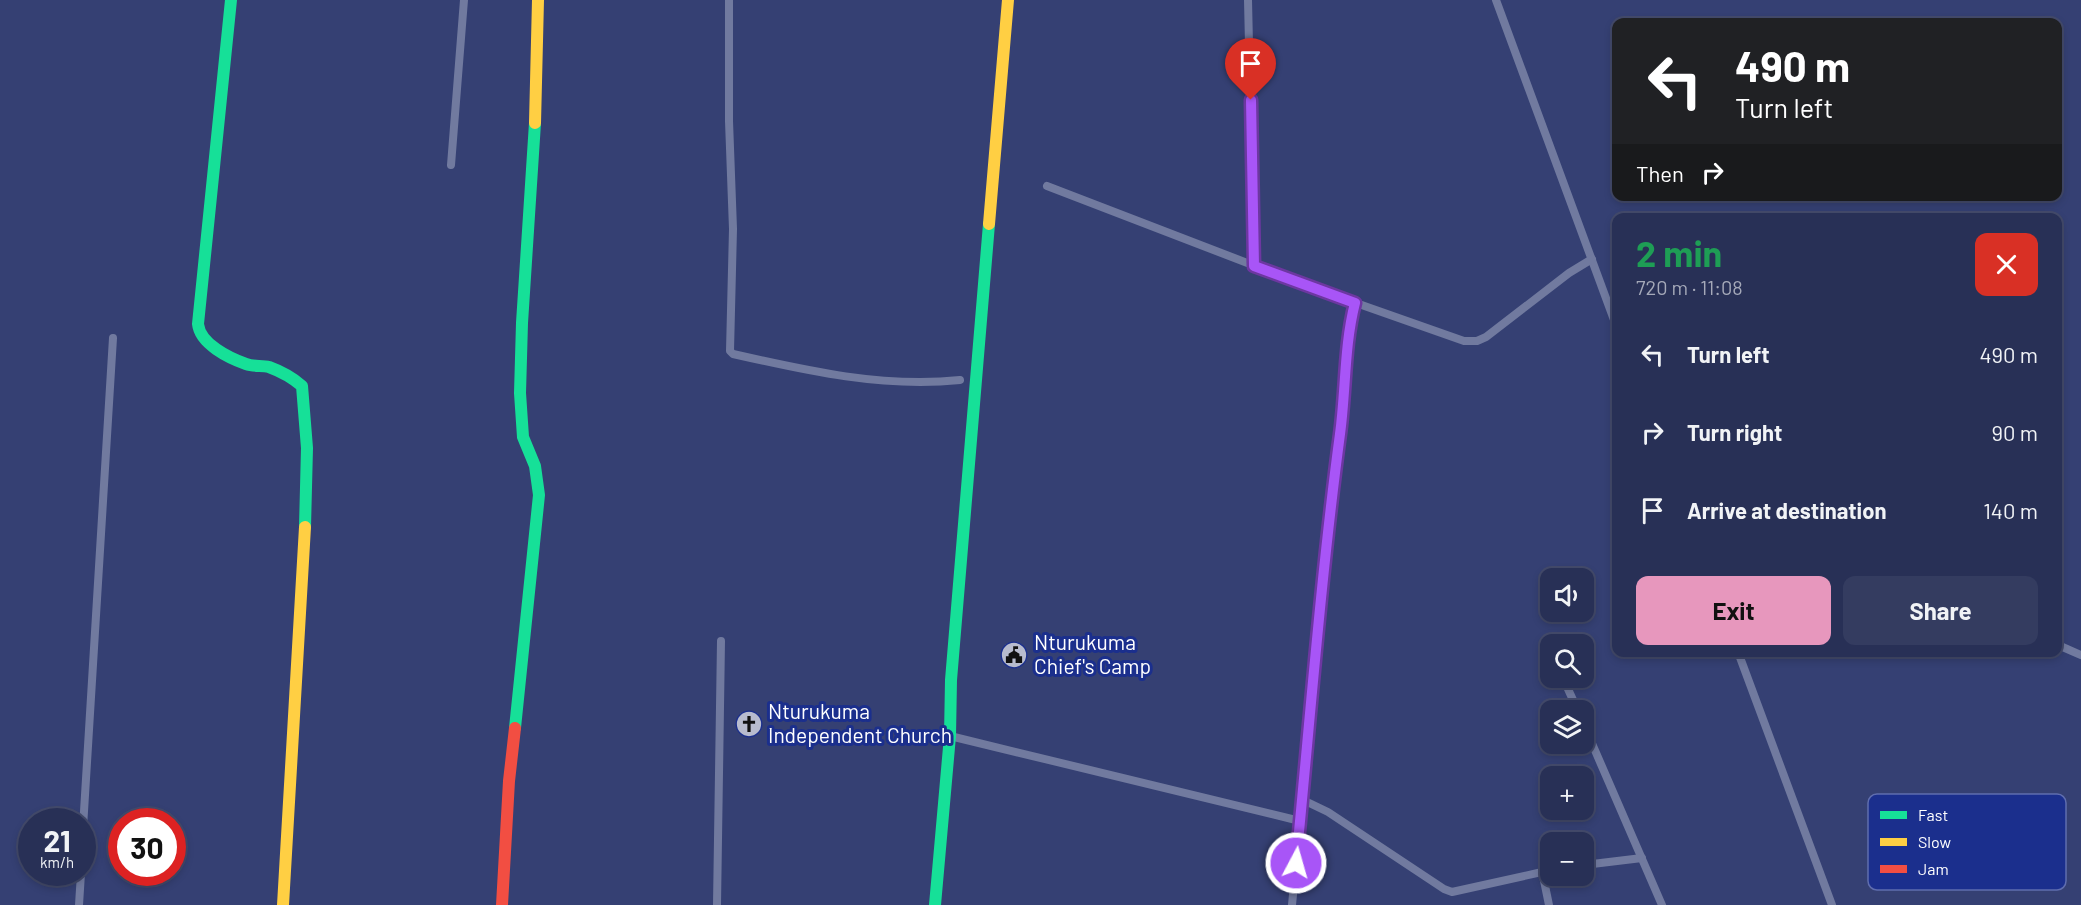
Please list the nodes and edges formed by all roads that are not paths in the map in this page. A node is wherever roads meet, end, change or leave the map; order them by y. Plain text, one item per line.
1 (231, 0) edge
2 (464, 0) edge
3 (538, 0) edge
4 (729, 0) edge
5 (1008, 0) edge
6 (1248, 0) edge
7 (1496, 0) edge
8 (451, 165) dead end
9 (1047, 186) dead end
10 (1592, 259) junction
11 (1254, 266) junction
12 (1355, 303) junction
13 (1612, 314) edge
14 (112, 338) dead end
15 (960, 380) dead end
16 (721, 641) dead end
17 (2062, 647) edge
18 (2081, 655) edge
19 (1740, 657) edge
20 (950, 736) junction
21 (1594, 748) edge
22 (1303, 800) junction
23 (84, 808) edge
24 (1300, 821) junction
25 (1642, 858) junction
26 (1594, 864) edge
27 (1540, 872) edge
28 (80, 886) edge
29 (1548, 886) edge
30 (79, 905) edge
31 (283, 905) edge
32 (502, 905) edge
33 (717, 905) edge
34 (935, 905) edge
35 (1292, 905) edge
36 (1549, 905) edge
37 (1662, 905) edge
38 (1832, 905) edge

1 - 31 street
2 - 8 street
3 - 32 street
4 - 15 street
5 - 20 street
6 - 11 street
7 - 10 street
9 - 11 street
10 - 12 street
10 - 13 street
11 - 12 street
12 - 22 street
14 - 23 street
16 - 33 street
17 - 18 street
19 - 38 street
20 - 24 street
20 - 34 street
21 - 25 street
22 - 24 street
22 - 27 street
24 - 35 street
25 - 26 street
25 - 37 street
28 - 30 street
29 - 36 street

